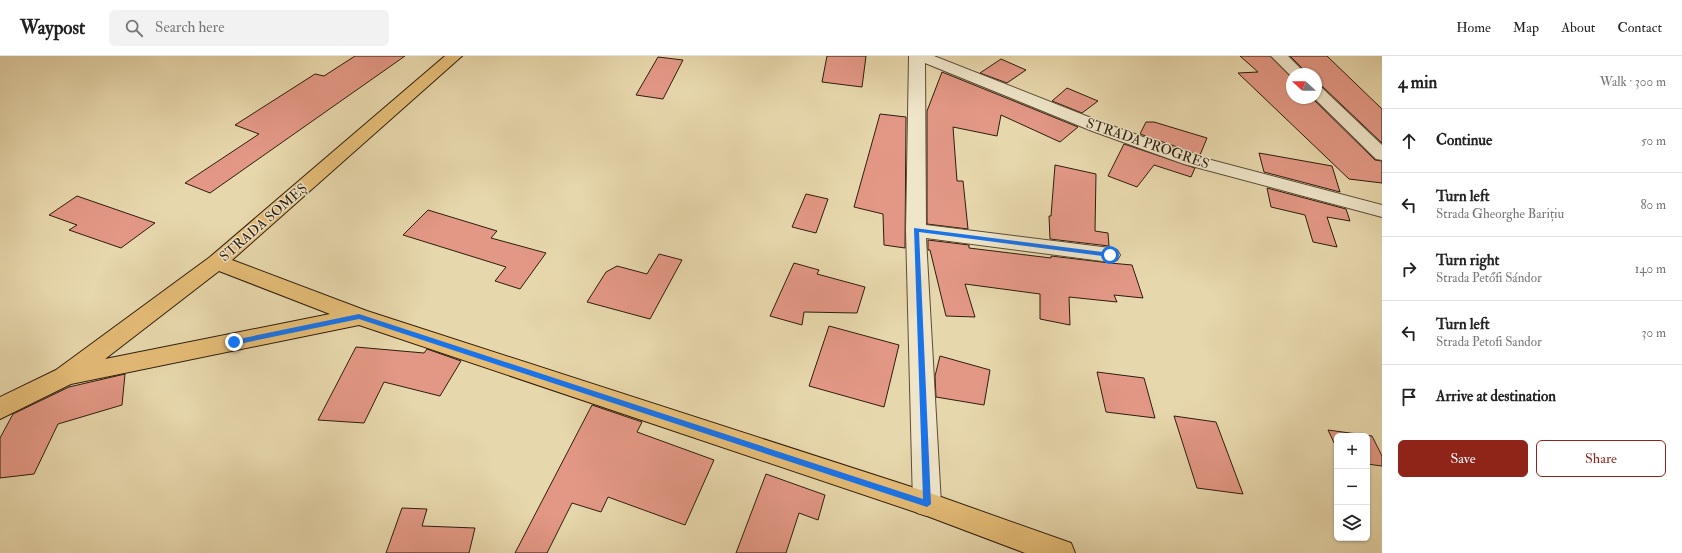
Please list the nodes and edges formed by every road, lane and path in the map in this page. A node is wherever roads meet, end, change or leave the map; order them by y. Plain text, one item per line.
1 (454, 56) edge
2 (917, 56) edge
3 (920, 56) edge
4 (1280, 56) edge
5 (1292, 68) edge
6 (1322, 97) edge
7 (1382, 155) edge
8 (1382, 211) edge
9 (916, 230) junction
10 (1110, 255) dead end
11 (217, 262) junction
12 (359, 317) junction
13 (64, 377) junction
14 (0, 409) edge
15 (927, 504) junction
16 (1061, 553) edge

1 - 11 main road, STRADA SOMEȘ
2 - 9 street
3 - 8 street, STRADA PROGRES
4 - 5 street
6 - 7 street
9 - 10 street
9 - 15 street
11 - 12 main road
11 - 13 main road, STRADA SOMEȘ
12 - 13 main road
12 - 15 main road
13 - 14 main road
15 - 16 main road

